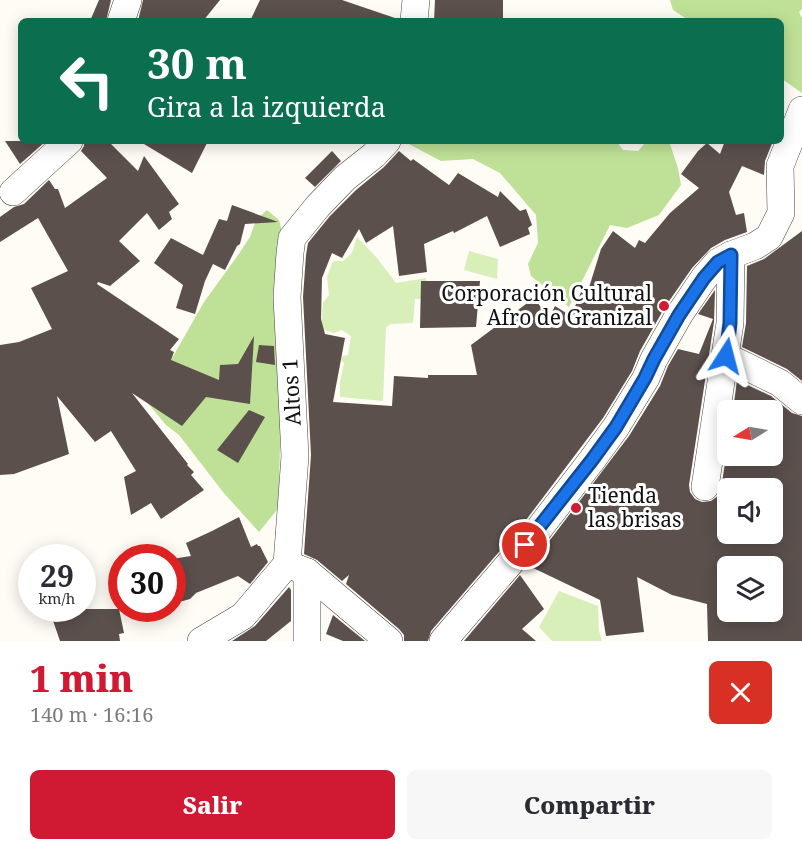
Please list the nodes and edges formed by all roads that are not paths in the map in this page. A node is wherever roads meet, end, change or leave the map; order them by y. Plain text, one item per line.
1 (128, 0) edge
2 (416, 0) edge
3 (122, 18) edge
4 (414, 18) edge
5 (802, 110) edge
6 (66, 144) edge
7 (384, 144) edge
8 (13, 192) dead end
9 (731, 255) junction
10 (726, 356) junction
11 (802, 401) edge
12 (705, 487) dead end
13 (297, 568) junction
14 (201, 641) edge
15 (307, 641) edge
16 (389, 641) edge
17 (443, 641) edge

1 - 3 street
2 - 4 street
5 - 9 street
6 - 8 street
7 - 13 street, Altos 1
9 - 10 street
9 - 17 street
10 - 11 street
10 - 12 street
13 - 14 street
13 - 15 street, Altos 1
13 - 16 street

